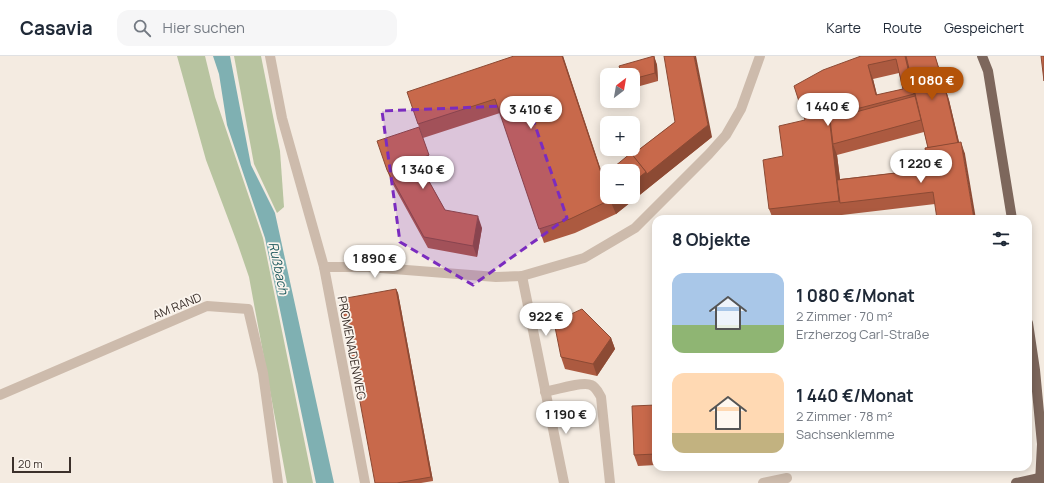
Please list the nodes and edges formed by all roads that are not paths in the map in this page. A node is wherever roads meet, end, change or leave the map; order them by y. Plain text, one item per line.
1 (270, 56) edge
2 (760, 56) edge
3 (982, 56) edge
4 (1011, 215) edge
5 (324, 268) junction
6 (522, 276) junction
7 (1032, 350) edge
8 (545, 392) junction
9 (0, 395) edge
10 (787, 478) dead end
11 (1041, 479) edge
12 (278, 483) edge
13 (365, 483) edge
14 (564, 483) edge
15 (610, 483) edge
16 (763, 483) edge
17 (1016, 483) edge

1 - 5 street, PROMENADENWEG
2 - 6 street
3 - 4 main road
5 - 6 street
5 - 13 street, PROMENADENWEG
6 - 8 street
7 - 11 main road
8 - 14 street
8 - 15 street
9 - 12 street, AM RAND
10 - 16 street
11 - 17 main road

